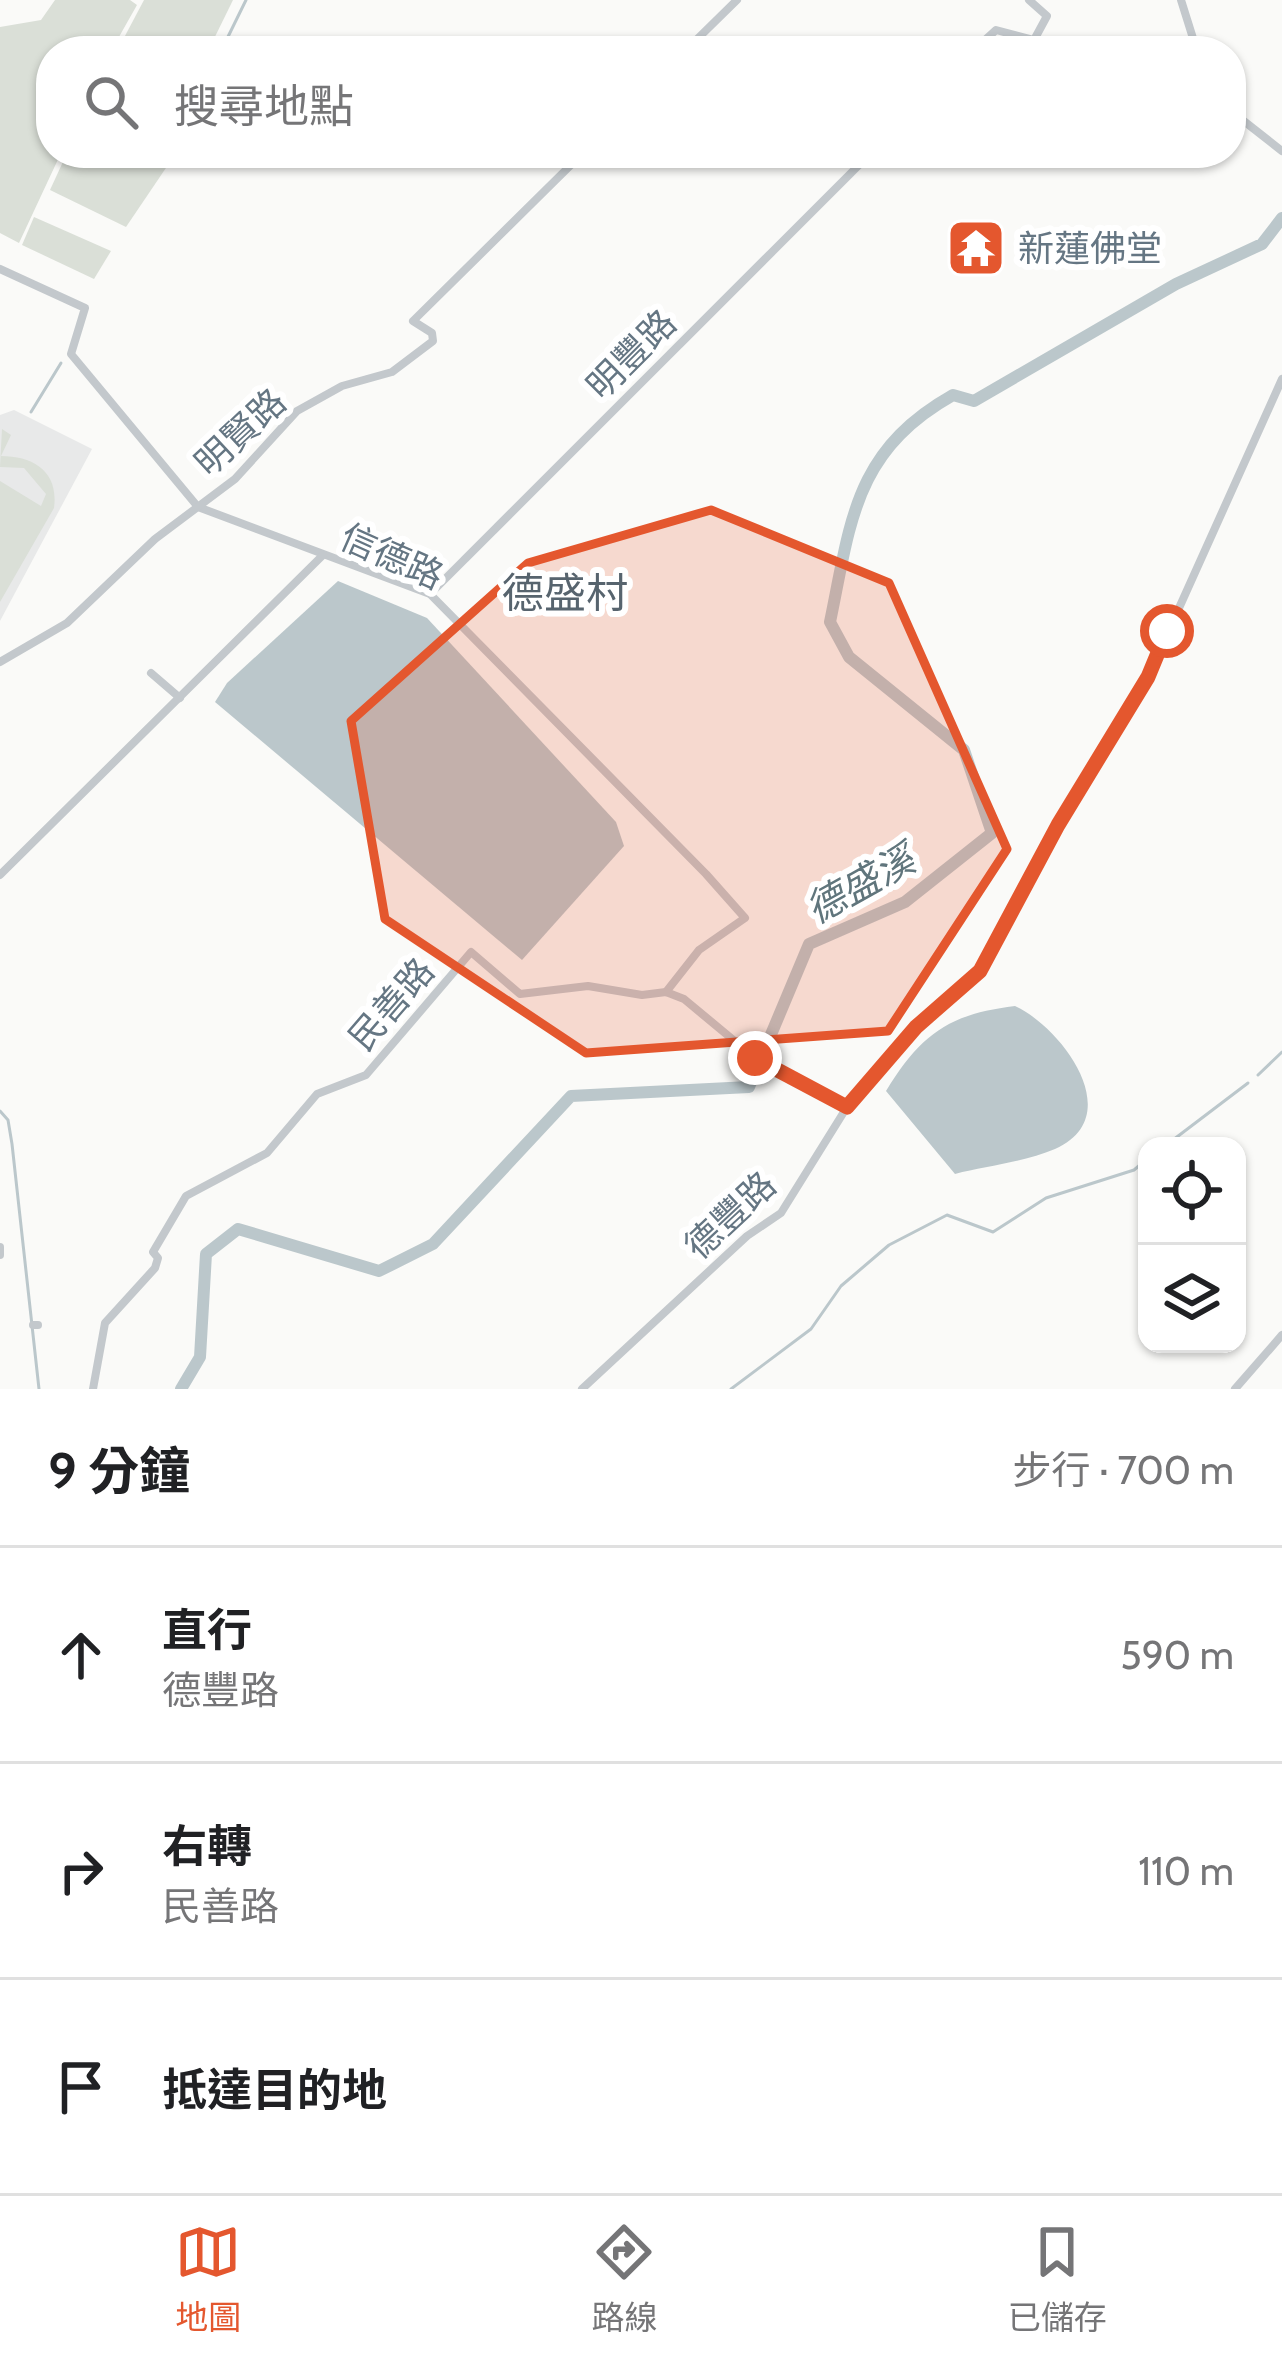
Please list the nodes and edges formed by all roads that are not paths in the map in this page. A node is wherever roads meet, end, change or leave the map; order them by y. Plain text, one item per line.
1 (737, 0) edge
2 (1028, 0) edge
3 (1181, 0) edge
4 (700, 36) edge
5 (1036, 36) edge
6 (1192, 36) edge
7 (1246, 123) edge
8 (1282, 151) edge
9 (568, 168) edge
10 (856, 168) edge
11 (0, 269) edge
12 (1282, 379) edge
13 (198, 507) junction
14 (323, 554) junction
15 (430, 594) junction
16 (0, 662) edge
17 (151, 673) dead end
18 (180, 698) junction
19 (0, 875) edge
20 (665, 992) junction
21 (847, 1107) junction
22 (1282, 1335) edge
23 (94, 1389) edge
24 (582, 1389) edge
25 (1235, 1389) edge

1 - 4 street
2 - 5 street
3 - 6 street
7 - 8 street
9 - 13 street, 明賢路
10 - 15 street, 明豐路
11 - 13 street, 信德路
12 - 21 street, 德豐路
13 - 14 street, 信德路
13 - 16 street, 明賢路
14 - 15 street, 信德路
14 - 18 street
15 - 20 street, 信德路
17 - 18 street
18 - 19 street
20 - 21 street
20 - 23 street, 民善路
21 - 24 street, 德豐路
22 - 25 street

